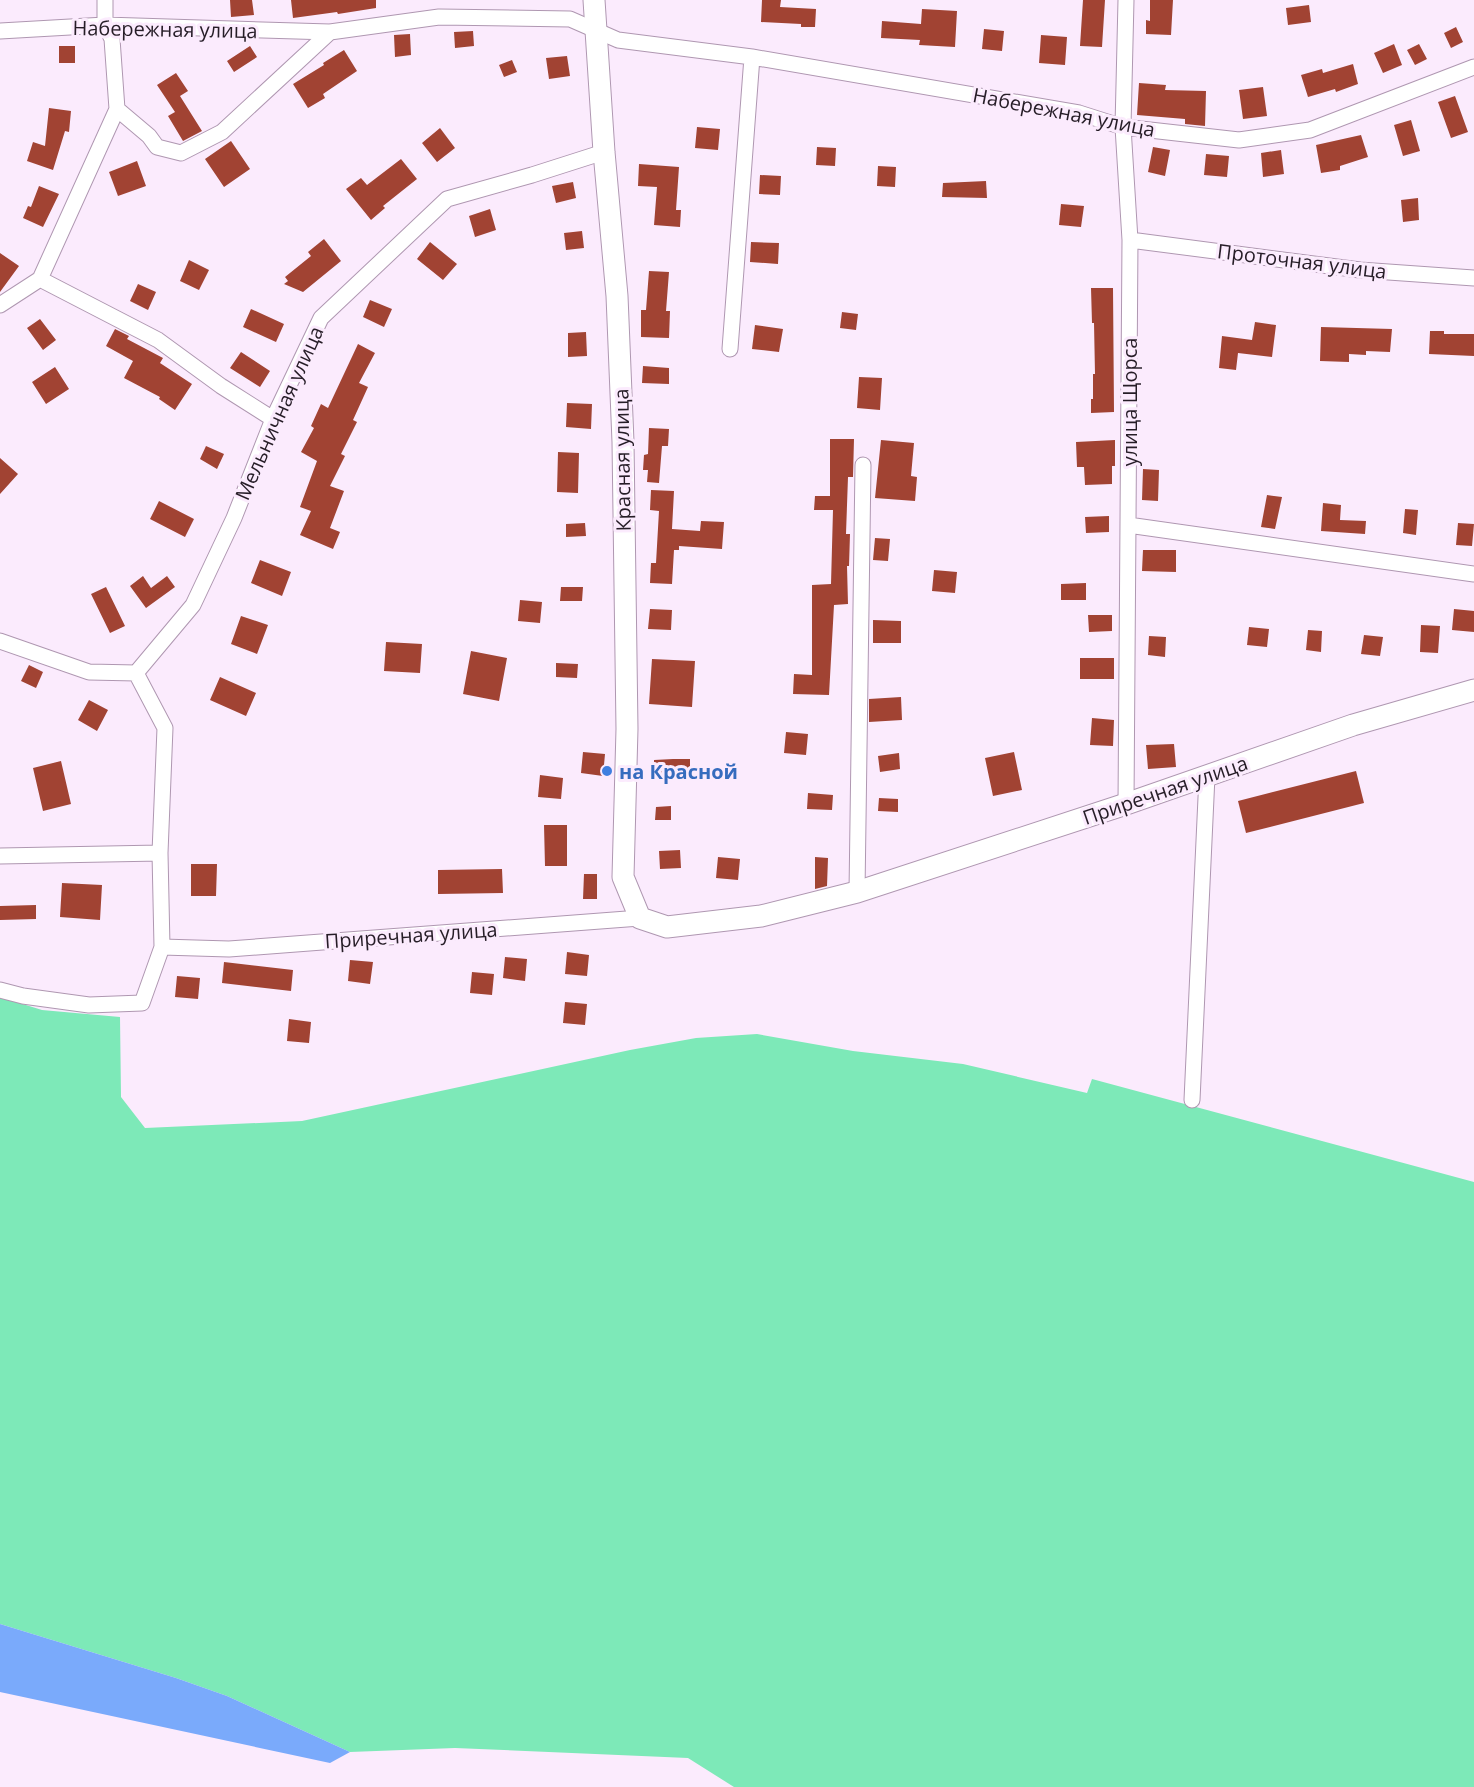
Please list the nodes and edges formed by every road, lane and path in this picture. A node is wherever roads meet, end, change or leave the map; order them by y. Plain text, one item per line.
1 (105, 0) edge
2 (594, 0) edge
3 (1126, 0) edge
4 (105, 25) junction
5 (596, 29) junction
6 (0, 31) edge
7 (330, 32) junction
8 (752, 57) junction
9 (1474, 67) edge
10 (117, 109) junction
11 (1123, 127) junction
12 (604, 152) junction
13 (1130, 240) junction
14 (1474, 278) edge
15 (40, 279) junction
16 (0, 305) edge
17 (730, 349) dead end
18 (273, 419) junction
19 (863, 465) dead end
20 (1128, 525) junction
21 (1474, 574) edge
22 (0, 640) edge
23 (136, 674) junction
24 (1474, 690) edge
25 (1207, 776) junction
26 (1126, 804) junction
27 (160, 853) junction
28 (0, 856) edge
29 (857, 892) junction
30 (640, 918) junction
31 (162, 947) junction
32 (0, 990) edge
33 (1192, 1100) dead end

1 - 4 street
2 - 5 street, Красная улица
3 - 11 street, улица Щорса
4 - 6 street, Набережная улица
4 - 7 street, Набережная улица
4 - 10 street
5 - 7 street, Набережная улица
5 - 8 street, Набережная улица
5 - 12 street, Красная улица
7 - 10 street
8 - 11 street, Набережная улица
8 - 17 street
9 - 11 street, Набережная улица
10 - 15 street
11 - 13 street, улица Щорса
12 - 18 street, Мельничная улица
12 - 30 street, Красная улица
13 - 14 street, Проточная улица
13 - 20 street, улица Щорса
15 - 16 street
15 - 18 street
18 - 23 street, Мельничная улица
19 - 29 street
20 - 21 street
20 - 26 street, улица Щорса
22 - 23 street
23 - 27 street
24 - 25 street, Приречная улица
25 - 26 street, Приречная улица
25 - 33 street
26 - 29 street, Приречная улица
27 - 28 street
27 - 31 street
29 - 30 street, Приречная улица
30 - 31 street, Приречная улица
31 - 32 street

